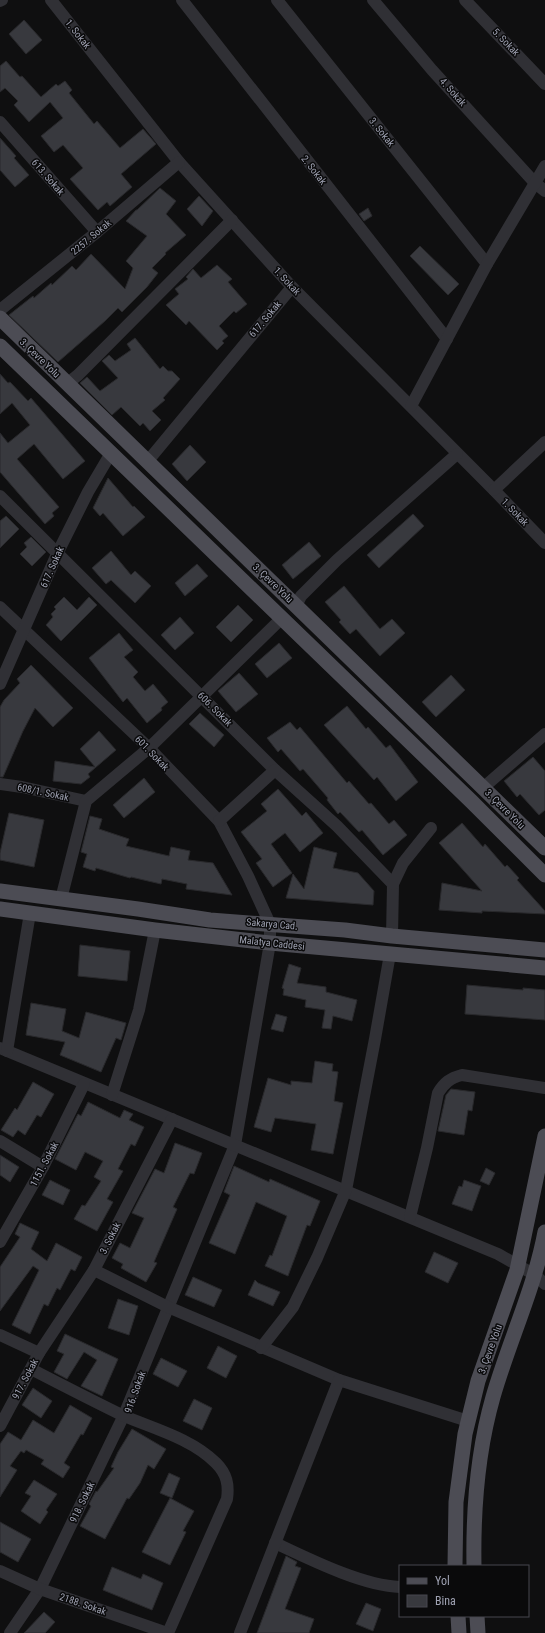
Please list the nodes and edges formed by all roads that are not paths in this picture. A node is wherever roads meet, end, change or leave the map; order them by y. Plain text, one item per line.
1 (51, 0) edge
2 (182, 0) edge
3 (277, 0) edge
4 (373, 0) edge
5 (465, 0) edge
6 (545, 84) edge
7 (0, 122) edge
8 (179, 162) junction
9 (545, 166) edge
10 (535, 183) junction
11 (545, 192) edge
12 (232, 220) junction
13 (97, 232) junction
14 (487, 264) junction
15 (292, 287) junction
16 (0, 310) edge
17 (0, 318) edge
18 (446, 339) junction
19 (0, 346) edge
20 (67, 384) junction
21 (411, 406) junction
22 (545, 442) edge
23 (111, 453) junction
24 (457, 454) junction
25 (147, 462) junction
26 (494, 490) junction
27 (0, 496) edge
28 (545, 543) edge
29 (57, 554) junction
30 (296, 606) junction
31 (0, 607) edge
32 (282, 618) junction
33 (24, 629) junction
34 (0, 684) edge
35 (202, 696) junction
36 (545, 734) edge
37 (148, 748) junction
38 (275, 770) junction
39 (0, 784) edge
40 (484, 788) junction
41 (86, 801) junction
42 (219, 821) junction
43 (432, 828) dead end
44 (545, 848) edge
45 (545, 875) edge
46 (393, 884) junction
47 (0, 891) edge
48 (61, 899) junction
49 (0, 909) edge
50 (30, 913) junction
51 (270, 924) junction
52 (155, 930) junction
53 (392, 936) junction
54 (270, 943) junction
55 (545, 950) edge
56 (390, 954) junction
57 (545, 968) edge
58 (4, 1050) edge
59 (84, 1084) junction
60 (545, 1088) edge
61 (112, 1095) junction
62 (172, 1119) junction
63 (545, 1136) edge
64 (0, 1141) edge
65 (235, 1145) junction
66 (44, 1167) junction
67 (346, 1190) junction
68 (410, 1217) junction
69 (545, 1232) edge
70 (0, 1242) edge
71 (542, 1258) edge
72 (518, 1264) junction
73 (94, 1270) junction
74 (540, 1279) edge
75 (168, 1307) junction
76 (0, 1335) edge
77 (262, 1348) junction
78 (39, 1353) junction
79 (31, 1369) junction
80 (339, 1380) junction
81 (124, 1415) junction
82 (468, 1421) junction
83 (0, 1426) edge
84 (275, 1543) junction
85 (455, 1565) edge
86 (474, 1565) edge
87 (0, 1571) edge
88 (399, 1587) edge
89 (40, 1589) junction
90 (458, 1617) edge
91 (477, 1617) edge
92 (10, 1633) edge
93 (168, 1633) edge
94 (240, 1633) edge
95 (459, 1633) edge
96 (478, 1633) edge

1 - 8 street, 1. Sokak
2 - 18 street, 2. Sokak
3 - 14 street, 3. Sokak
4 - 10 street, 4. Sokak
5 - 6 street, 5. Sokak
7 - 13 street, 613. Sokak
8 - 12 street, 1. Sokak
8 - 13 street, 2257. Sokak
9 - 10 street
10 - 11 street, 4. Sokak
10 - 14 street
12 - 15 street, 1. Sokak
12 - 20 street
13 - 16 street, 2257. Sokak
14 - 18 street
15 - 21 street, 1. Sokak
15 - 25 street, 617. Sokak
17 - 20 main road, 3. Çevre Yolu
18 - 21 street
19 - 23 main road, 3. Çevre Yolu
20 - 25 main road, 3. Çevre Yolu
21 - 24 street, 1. Sokak
22 - 26 street
23 - 29 street, 617. Sokak
23 - 32 main road, 3. Çevre Yolu
24 - 26 street, 1. Sokak
24 - 30 street
25 - 30 main road, 3. Çevre Yolu
26 - 28 street, 1. Sokak
27 - 29 street, 606. Sokak
29 - 33 street, 617. Sokak
29 - 35 street, 606. Sokak
30 - 40 main road, 3. Çevre Yolu
31 - 33 street, 601. Sokak
32 - 35 street
32 - 45 main road, 3. Çevre Yolu
33 - 34 street, 617. Sokak
33 - 37 street, 601. Sokak
35 - 37 street
35 - 38 street, 606. Sokak
36 - 40 street
37 - 41 street
37 - 42 street, 601. Sokak
38 - 42 street
38 - 46 street, 606. Sokak
39 - 41 street, 608/1. Sokak
40 - 44 main road, 3. Çevre Yolu
41 - 48 street
42 - 51 street, 601. Sokak
43 - 46 street
46 - 53 street
47 - 48 main road, Sakarya Cad.
48 - 51 main road, Sakarya Cad.
49 - 50 main road, Malatya Caddesi
50 - 52 main road, Malatya Caddesi
50 - 58 street
51 - 53 main road, Sakarya Cad.
51 - 54 street, 916. Sokak
52 - 54 main road, Malatya Caddesi
52 - 61 street
53 - 55 main road, Sakarya Cad.
54 - 56 main road, Malatya Caddesi
54 - 65 street, 916. Sokak
56 - 57 main road, Malatya Caddesi
56 - 67 street
58 - 59 street
59 - 61 street
59 - 66 street, 1151. Sokak
60 - 68 street
61 - 62 street
62 - 65 street
62 - 73 street, 3. Sokak
63 - 72 main road, 3. Çevre Yolu
64 - 66 street
65 - 67 street
65 - 75 street, 916. Sokak
66 - 70 street, 1151. Sokak
67 - 68 street
67 - 77 street
68 - 72 street
69 - 71 main road, 3. Çevre Yolu
71 - 74 main road, 3. Çevre Yolu
72 - 74 street
72 - 82 main road, 3. Çevre Yolu
73 - 75 street
73 - 78 street, 3. Sokak
74 - 86 main road, 3. Çevre Yolu
75 - 77 street
75 - 81 street, 916. Sokak
76 - 78 street
77 - 80 street
78 - 79 street, 917. Sokak
79 - 81 street
79 - 83 street, 917. Sokak
80 - 82 street
80 - 84 street
81 - 89 street, 918. Sokak
81 - 93 street, 916. Sokak
82 - 85 main road, 3. Çevre Yolu
84 - 88 street
84 - 94 street
87 - 89 street, 2188. Sokak
89 - 92 street
89 - 93 street, 2188. Sokak
90 - 95 main road
91 - 96 main road

